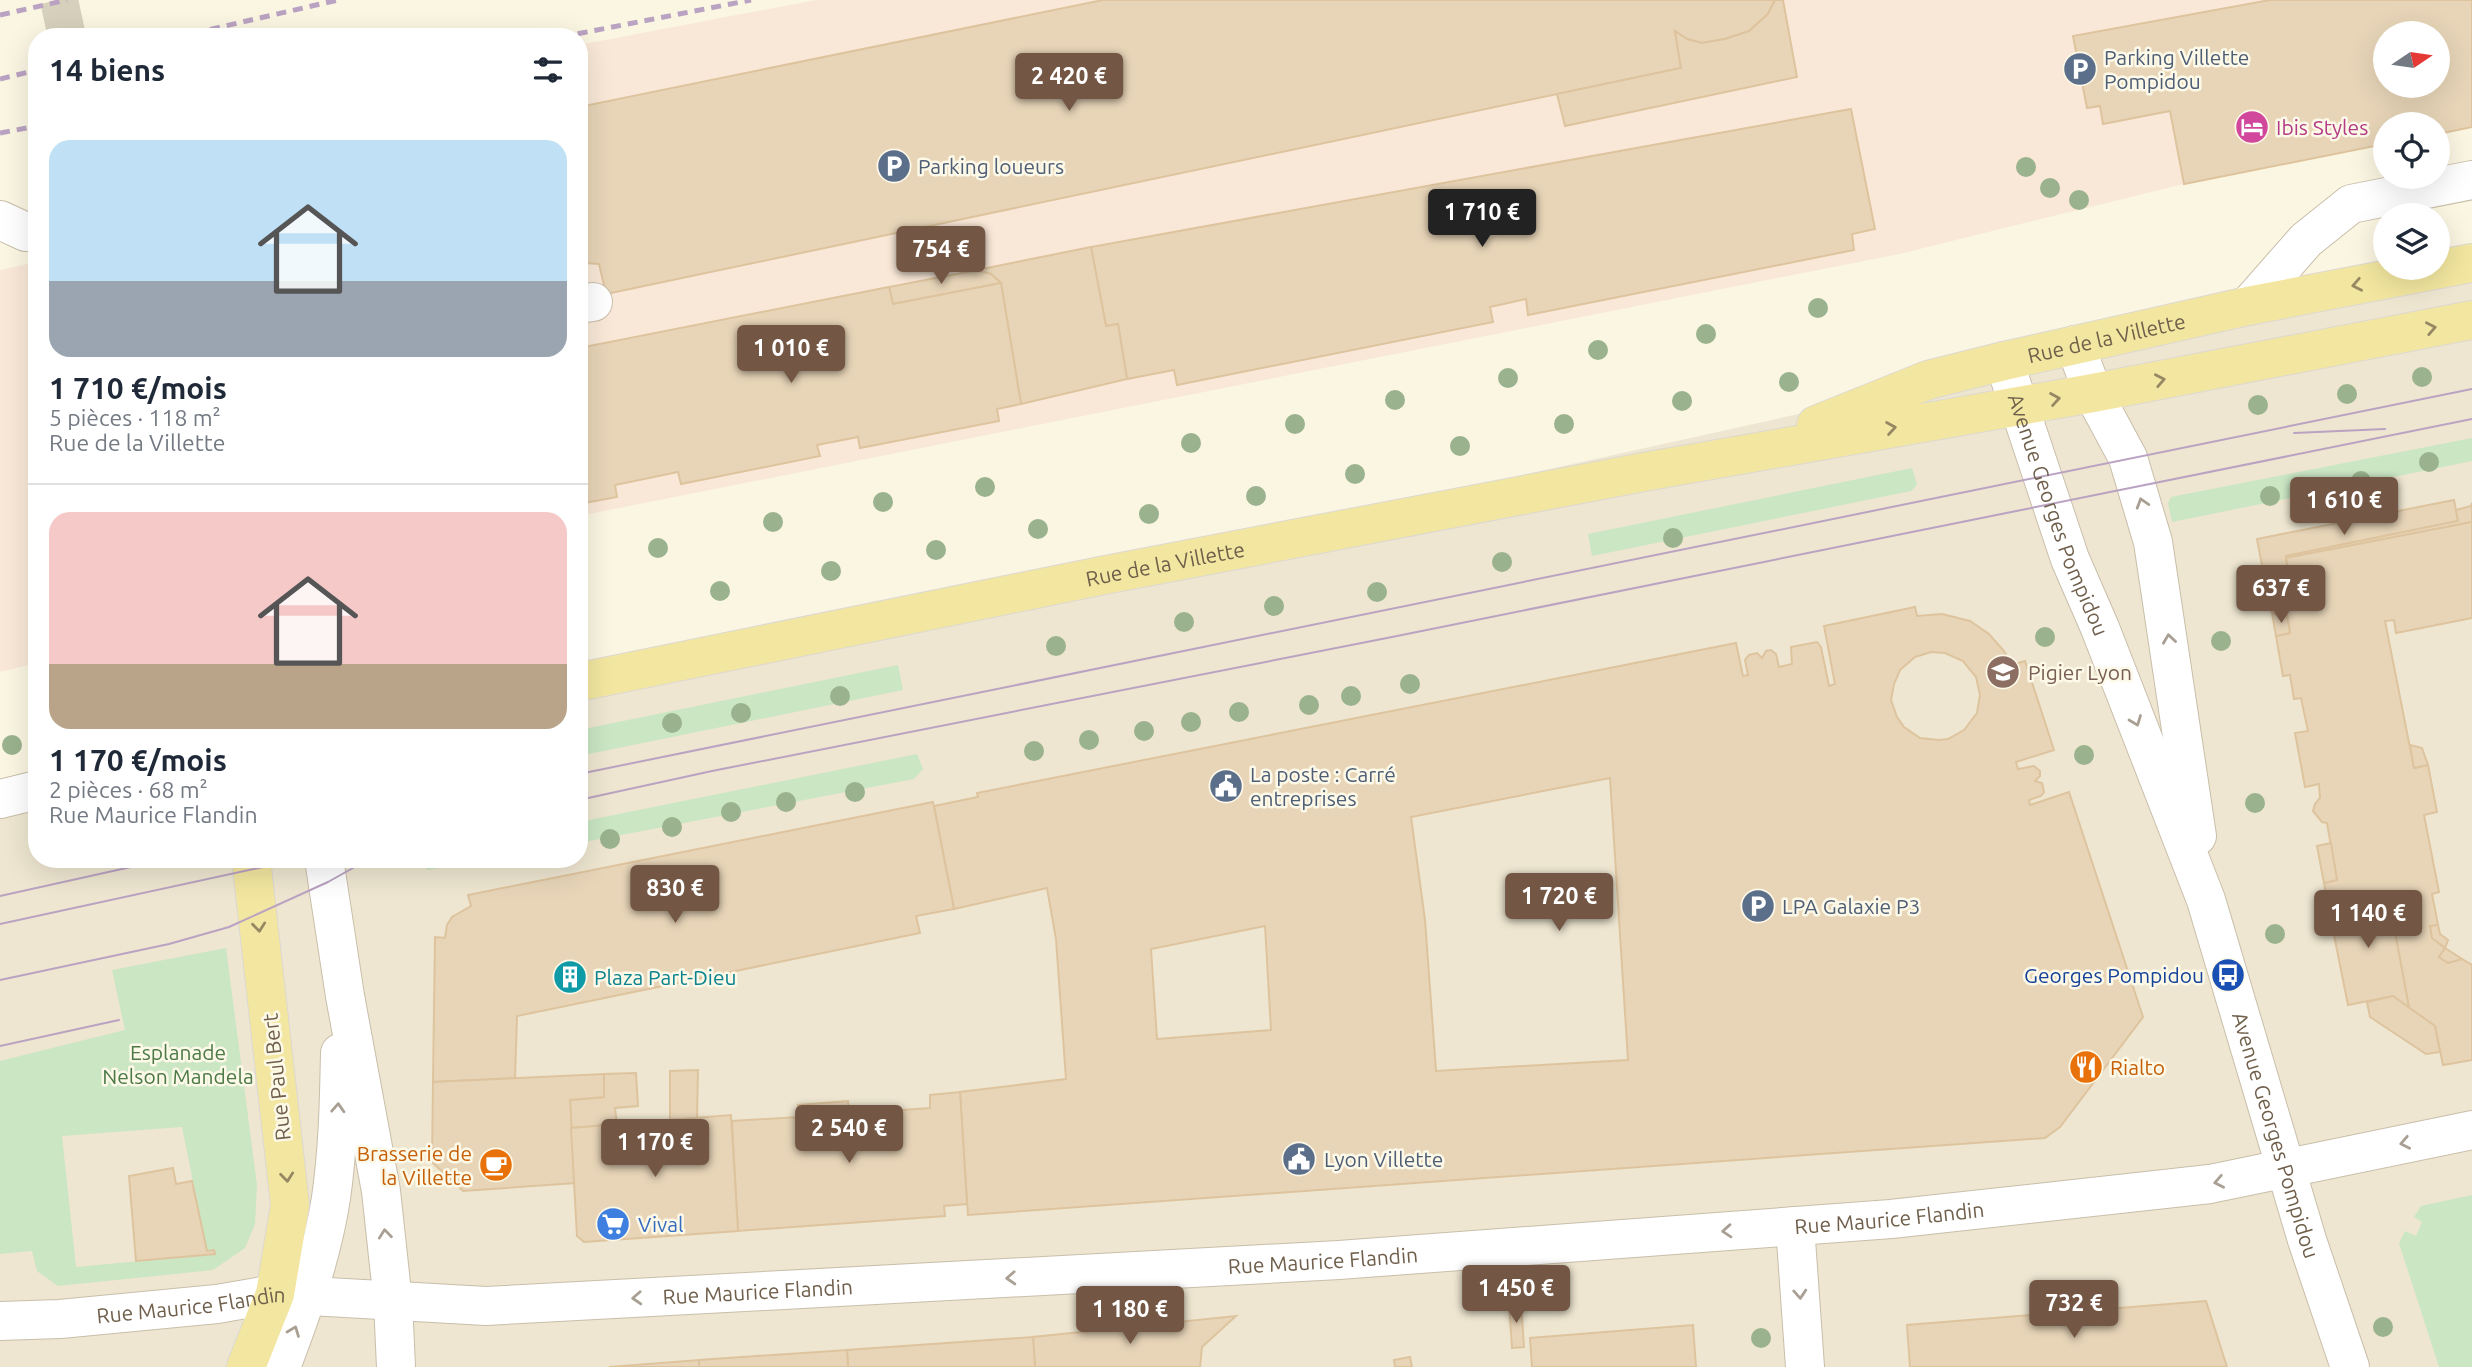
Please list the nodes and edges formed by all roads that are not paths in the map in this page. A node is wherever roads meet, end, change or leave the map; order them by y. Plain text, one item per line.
1 (2472, 180) edge
2 (0, 220) edge
3 (28, 232) edge
4 (2472, 263) edge
5 (2248, 306) junction
6 (2472, 320) edge
7 (2075, 345) junction
8 (2004, 361) junction
9 (2093, 393) junction
10 (2017, 405) junction
11 (1752, 451) junction
12 (588, 680) edge
13 (28, 792) edge
14 (0, 799) edge
15 (252, 868) edge
16 (325, 868) edge
17 (2206, 900) junction
18 (345, 996) junction
19 (2472, 1130) edge
20 (2286, 1168) junction
21 (1795, 1226) junction
22 (292, 1295) junction
23 (393, 1302) junction
24 (0, 1321) edge
25 (246, 1367) edge
26 (281, 1367) edge
27 (396, 1367) edge
28 (1805, 1367) edge
29 (2350, 1367) edge

1 - 5 street
2 - 3 street
4 -> 5 main road, Rue de la Villette
5 - 7 main road, Rue de la Villette
9 -> 6 main road, Rue de la Villette
7 - 8 main road, Rue de la Villette
7 - 9 street, Avenue Georges Pompidou
8 - 10 street, Avenue Georges Pompidou
8 - 11 main road, Rue de la Villette
10 -> 9 main road, Rue de la Villette
17 -> 9 street, Avenue Georges Pompidou
11 -> 10 main road, Rue de la Villette
10 -> 17 street, Avenue Georges Pompidou
11 - 12 main road, Rue de la Villette
13 - 14 street
15 -> 22 main road, Rue Paul Bert
16 - 18 street
17 - 20 street, Avenue Georges Pompidou
22 -> 18 street
23 -> 18 street
19 -> 20 street, Rue Maurice Flandin
20 -> 21 street, Rue Maurice Flandin
20 - 29 street, Avenue Georges Pompidou
21 -> 23 street, Rue Maurice Flandin
21 -> 28 street
22 - 23 street, Rue Maurice Flandin
22 - 24 street, Rue Maurice Flandin
22 - 25 main road, Rue Paul Bert
26 -> 22 street
23 - 27 street

